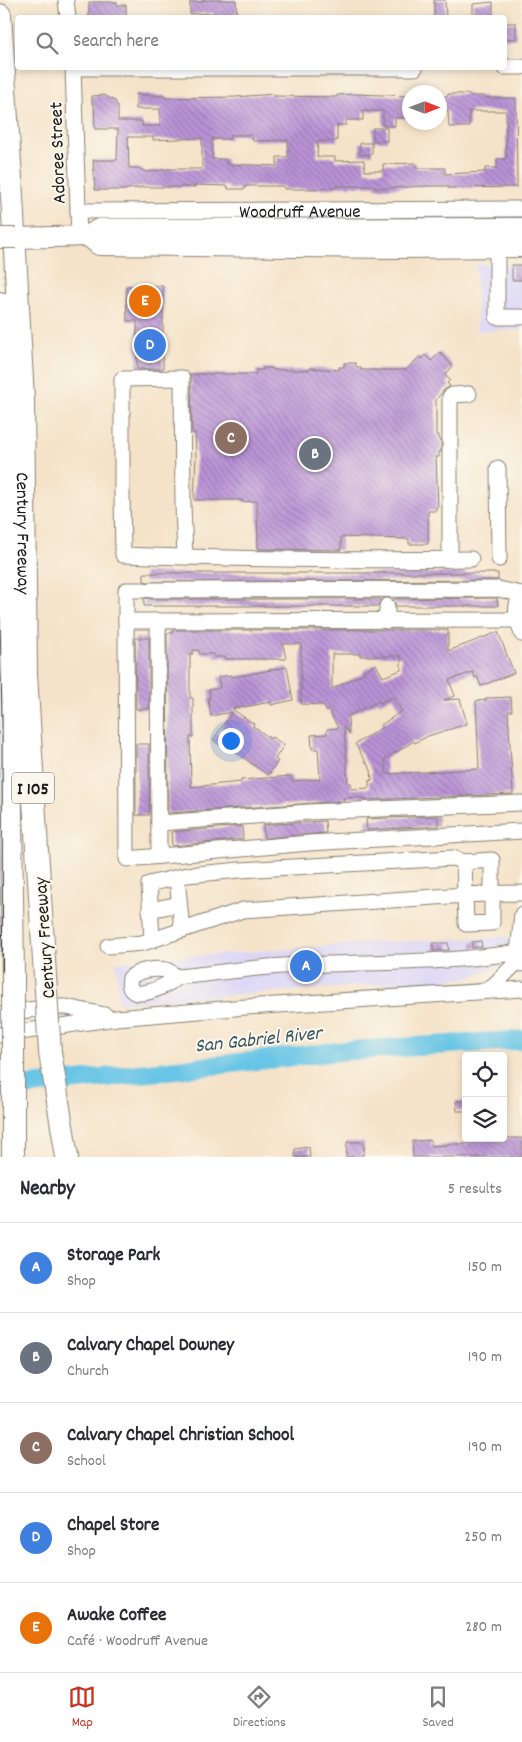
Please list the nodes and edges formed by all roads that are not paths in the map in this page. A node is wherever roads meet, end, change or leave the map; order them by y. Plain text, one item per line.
1 (66, 0) edge
2 (0, 15) edge
3 (68, 15) edge
4 (507, 67) edge
5 (522, 67) edge
6 (73, 70) edge
7 (522, 210) edge
8 (78, 211) junction
9 (522, 228) edge
10 (84, 236) junction
11 (0, 238) edge
12 (309, 238) junction
13 (497, 247) junction
14 (522, 247) edge
15 (0, 303) edge
16 (522, 317) edge
17 (469, 394) dead end
18 (498, 468) dead end
19 (185, 557) junction
20 (471, 559) dead end
21 (499, 559) dead end
22 (450, 560) junction
23 (522, 594) edge
24 (126, 621) junction
25 (158, 621) junction
26 (520, 627) edge
27 (26, 674) junction
28 (522, 803) edge
29 (159, 823) junction
30 (522, 831) edge
31 (159, 856) junction
32 (464, 862) junction
33 (176, 878) junction
34 (522, 893) edge
35 (492, 894) junction
36 (465, 895) junction
37 (179, 904) junction
38 (150, 910) junction
39 (522, 914) edge
40 (182, 930) junction
41 (13, 932) junction
42 (152, 940) junction
43 (108, 946) dead end
44 (520, 958) edge
45 (176, 978) dead end
46 (522, 989) edge
47 (483, 991) junction
48 (0, 1014) edge
49 (116, 1018) junction
50 (0, 1035) edge
51 (50, 1052) junction
52 (13, 1157) edge
53 (55, 1157) edge
54 (67, 1157) edge

1 - 3 street
2 - 27 highway, Century Freeway / I 105
4 - 5 street
6 - 8 street, Adoree Street
7 - 8 street, Woodruff Avenue
8 - 10 street, Adoree Street
9 - 12 main road, Woodruff Avenue
10 - 11 main road, Woodruff Avenue, bridge
10 - 12 main road, Woodruff Avenue
12 - 13 main road, Woodruff Avenue
13 - 14 main road, Woodruff Avenue
13 - 16 street
15 - 41 highway
17 - 22 street
18 - 21 street
19 - 19 street
19 - 22 street
20 - 22 street
23 - 24 street
23 - 26 street
24 - 25 street
24 - 31 street
25 - 26 street
25 - 29 street
27 - 41 highway
27 - 51 highway, Century Freeway / I 105, bridge
28 - 29 street
29 - 31 street
30 - 31 street
32 - 33 street
32 - 35 street
32 - 36 street
33 - 37 street
33 - 38 street
34 - 35 street
35 - 36 street
35 - 36 street
36 - 40 street
37 - 38 street
37 - 40 street
38 - 42 street
39 - 44 street
40 - 42 street
41 - 52 highway, bridge
42 - 43 street
44 - 45 street
44 - 47 street
46 - 47 street
47 - 49 street
48 - 49 street
49 - 50 street
51 - 53 highway
51 - 54 highway

